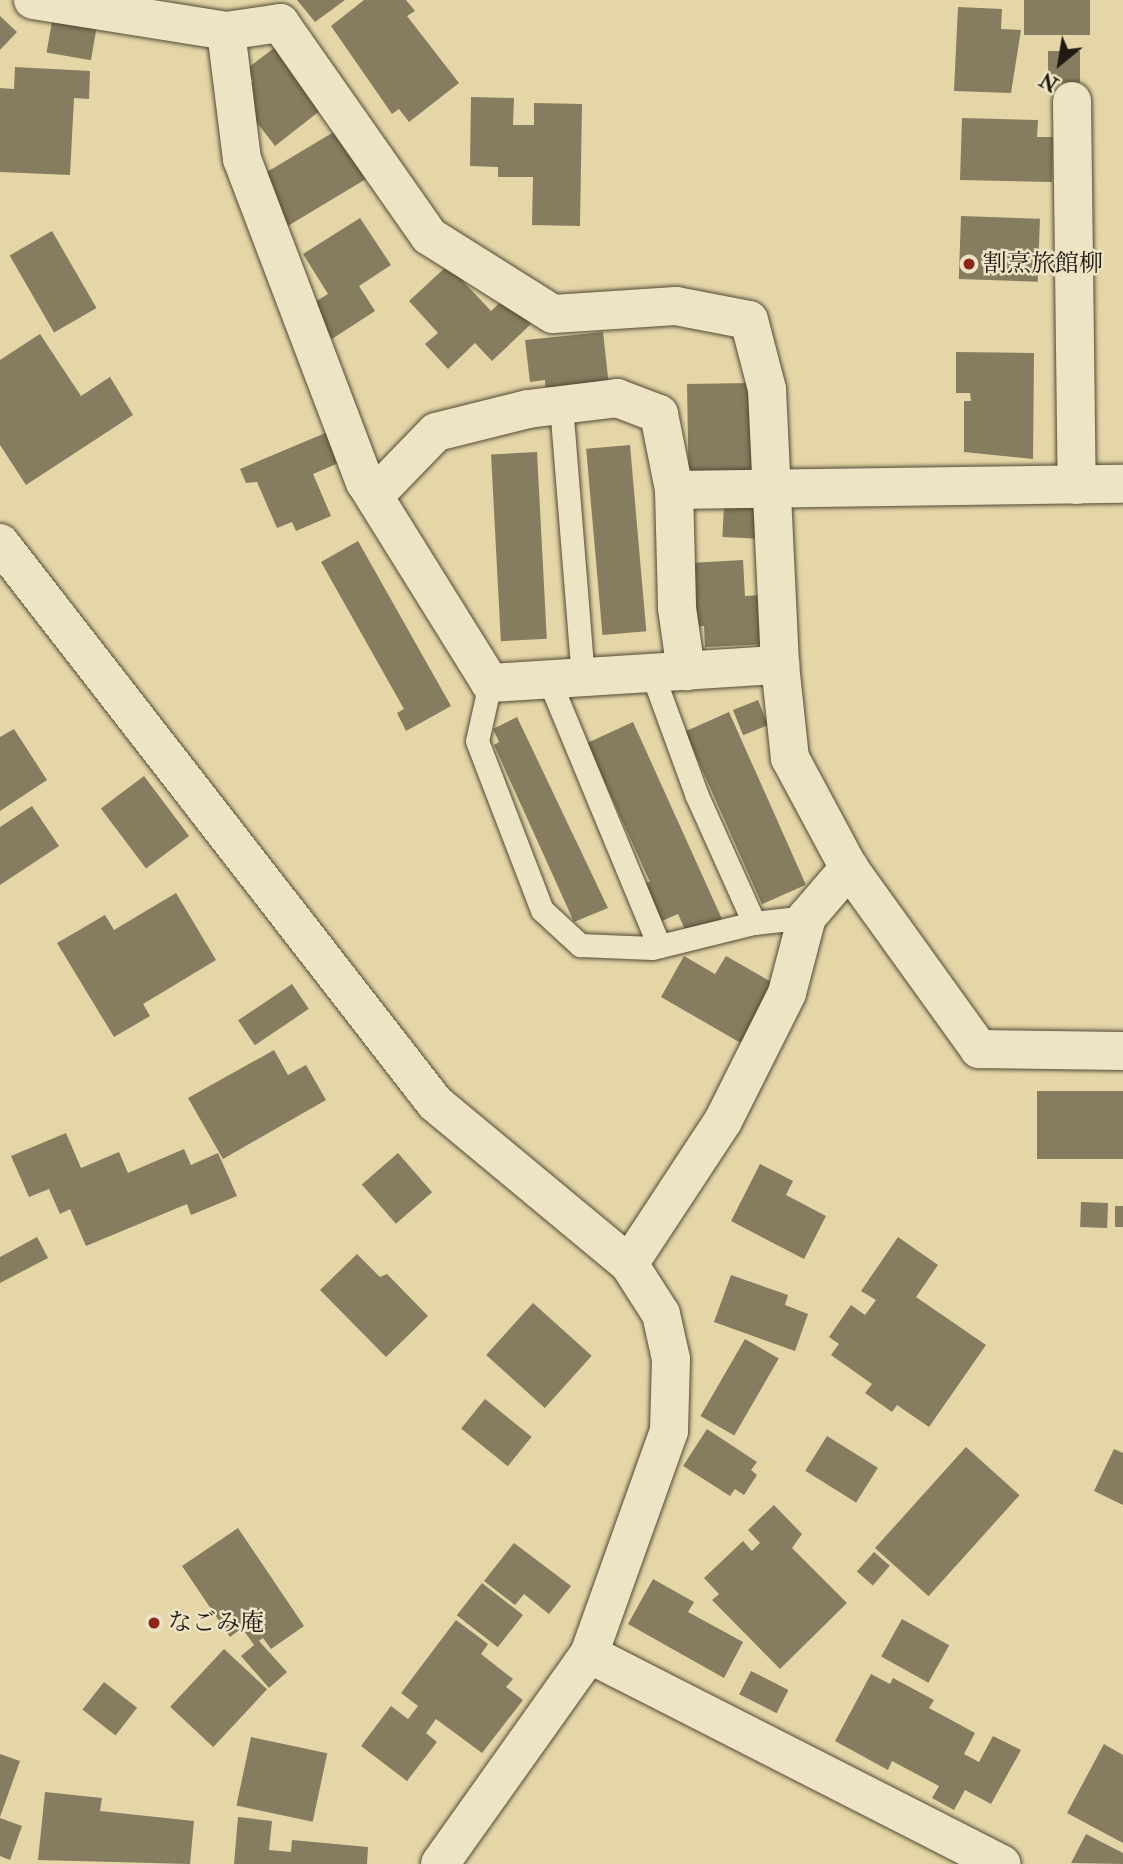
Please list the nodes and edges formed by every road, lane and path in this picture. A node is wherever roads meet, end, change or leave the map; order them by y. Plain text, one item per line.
1 (33, 0) edge
2 (226, 31) junction
3 (1072, 101) dead end
4 (561, 405) junction
5 (1123, 484) edge
6 (1077, 485) junction
7 (776, 489) junction
8 (674, 490) junction
9 (374, 496) junction
10 (0, 542) edge
11 (780, 665) junction
12 (669, 672) junction
13 (566, 678) junction
14 (490, 683) junction
15 (849, 867) junction
16 (807, 917) junction
17 (754, 923) junction
18 (659, 946) junction
19 (1123, 1051) edge
20 (629, 1264) junction
21 (589, 1654) junction
22 (440, 1864) edge
23 (1002, 1864) edge

1 - 2 street
2 - 7 street
2 - 9 street
3 - 6 street
4 - 8 street
4 - 9 street
4 - 13 lane
5 - 6 street
6 - 7 street
7 - 8 street
7 - 11 street
8 - 12 street
9 - 14 street
10 - 20 street
11 - 12 street
11 - 15 street
12 - 13 street
12 - 17 lane
13 - 14 street
13 - 18 lane
14 - 18 lane
15 - 16 street
15 - 19 street
16 - 17 lane
16 - 20 street
17 - 18 lane
20 - 21 street
21 - 22 street
21 - 23 street

